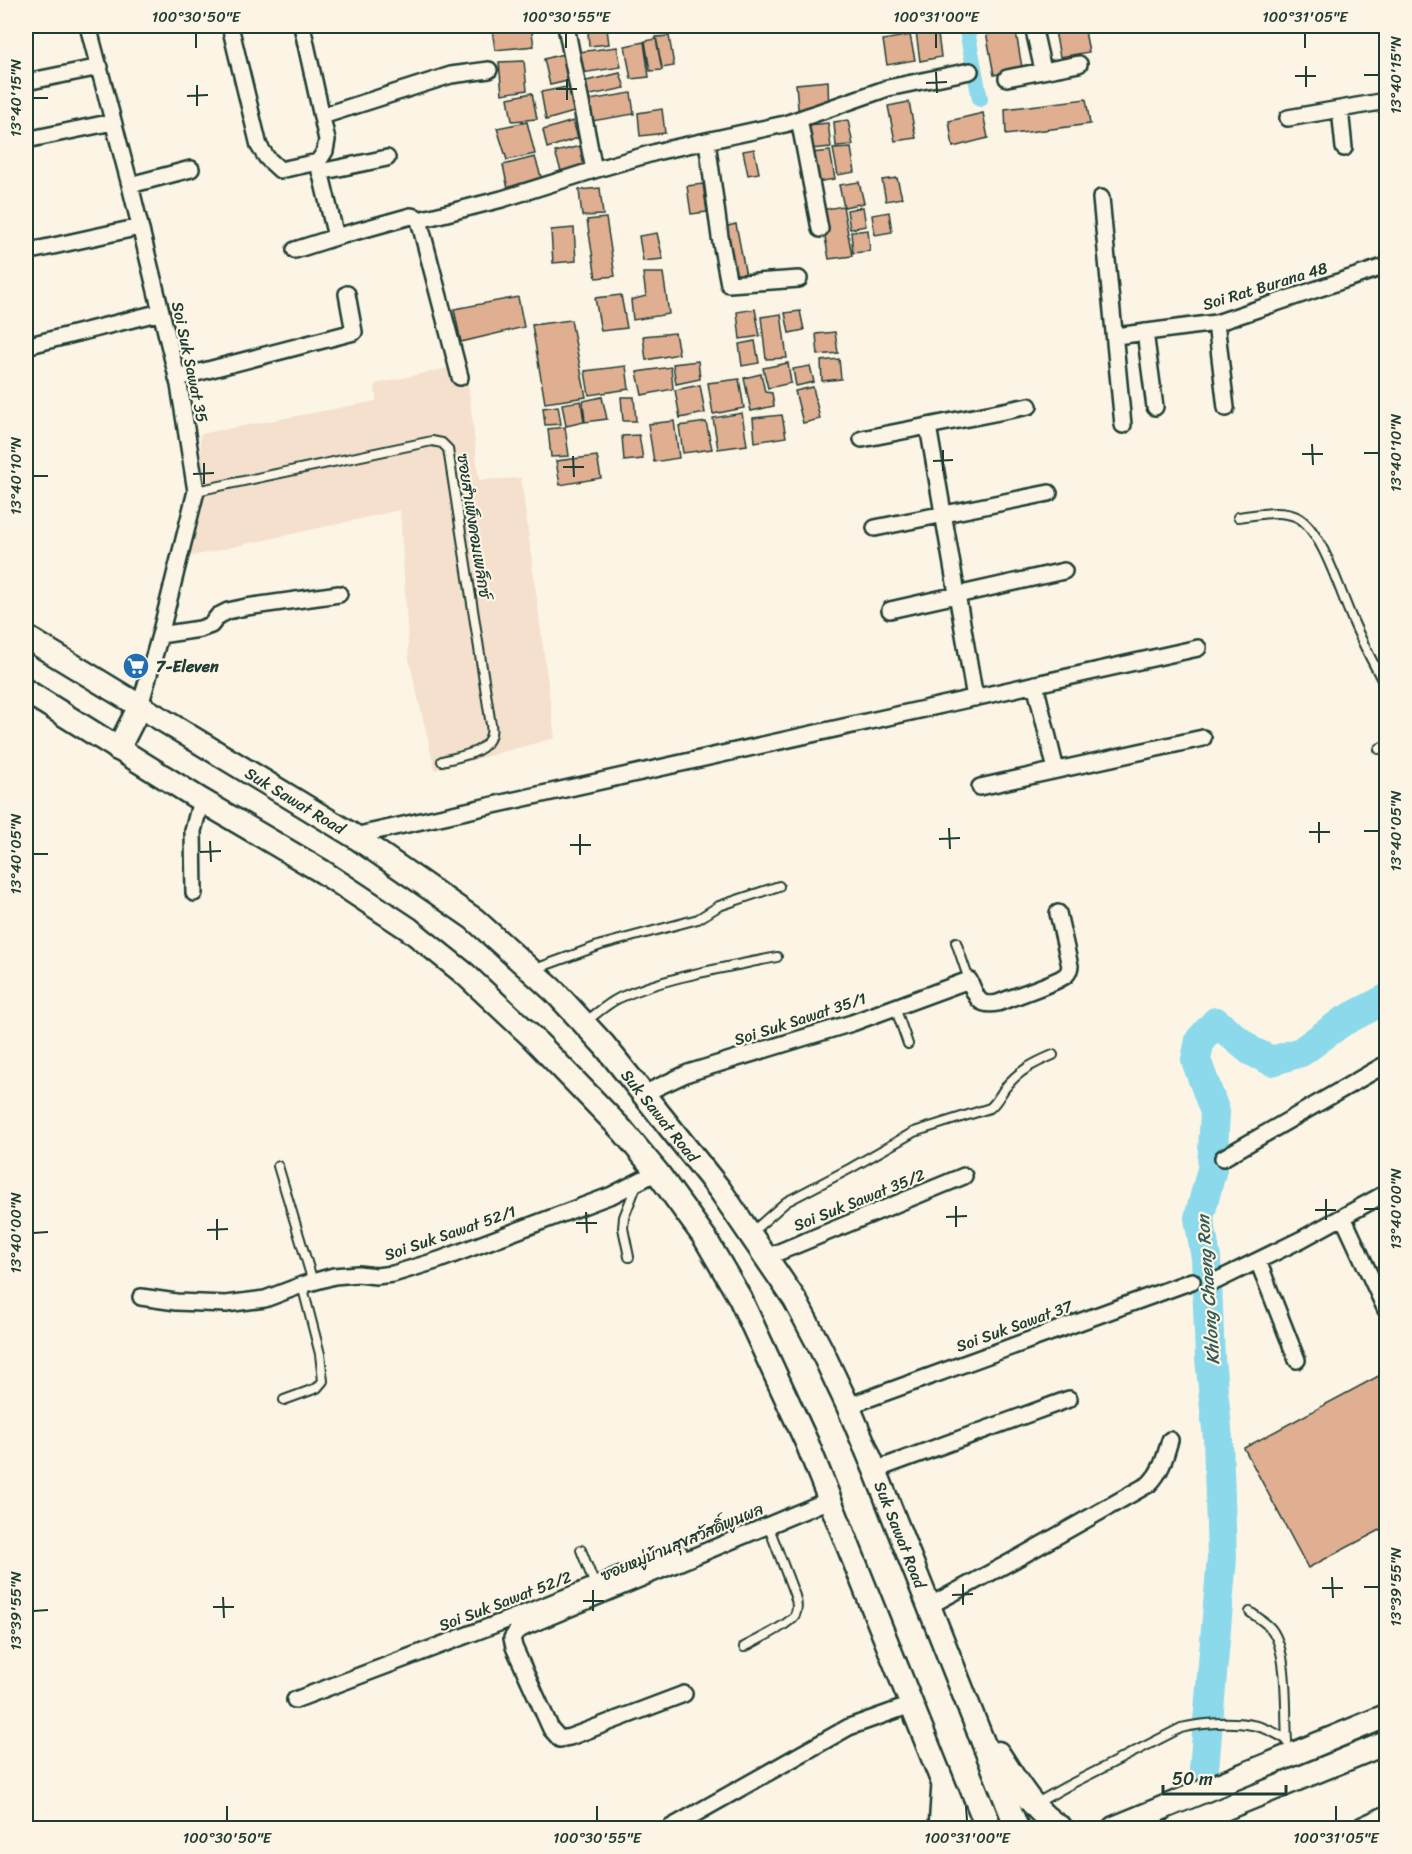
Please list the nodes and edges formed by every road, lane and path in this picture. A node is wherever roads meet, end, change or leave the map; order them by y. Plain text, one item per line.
1 (88, 26) edge
2 (230, 26) edge
3 (302, 26) edge
4 (566, 26) edge
5 (1034, 26) edge
6 (1078, 64) dead end
7 (100, 67) junction
8 (489, 70) dead end
9 (1043, 70) junction
10 (970, 72) dead end
11 (1007, 78) dead end
12 (26, 82) edge
13 (1386, 101) edge
14 (1340, 109) junction
15 (322, 116) junction
16 (1288, 118) dead end
17 (799, 119) junction
18 (113, 122) junction
19 (26, 140) edge
20 (707, 141) junction
21 (1344, 148) dead end
22 (387, 158) dead end
23 (319, 167) junction
24 (191, 170) dead end
25 (594, 170) junction
26 (130, 185) junction
27 (1101, 198) dead end
28 (419, 220) junction
29 (140, 227) junction
30 (820, 229) dead end
31 (336, 237) junction
32 (295, 250) dead end
33 (26, 252) edge
34 (1386, 266) edge
35 (799, 279) dead end
36 (347, 294) dead end
37 (161, 312) junction
38 (1216, 323) junction
39 (1145, 332) junction
40 (1116, 336) junction
41 (26, 346) edge
42 (460, 377) dead end
43 (177, 378) junction
44 (1029, 406) dead end
45 (1155, 407) dead end
46 (1226, 408) dead end
47 (1124, 424) dead end
48 (928, 426) junction
49 (862, 440) dead end
50 (196, 491) junction
51 (1049, 493) dead end
52 (944, 514) junction
53 (1238, 517) dead end
54 (875, 528) dead end
55 (1064, 571) dead end
56 (339, 594) dead end
57 (958, 595) junction
58 (890, 610) dead end
59 (160, 635) junction
60 (26, 637) edge
61 (1198, 648) dead end
62 (1035, 684) junction
63 (1386, 687) edge
64 (26, 691) edge
65 (975, 698) junction
66 (140, 706) junction
67 (1203, 738) dead end
68 (118, 749) junction
69 (442, 761) dead end
70 (1056, 770) junction
71 (980, 787) dead end
72 (201, 800) junction
73 (354, 837) junction
74 (779, 886) dead end
75 (194, 893) dead end
76 (1058, 913) dead end
77 (956, 942) dead end
78 (777, 957) dead end
79 (531, 970) junction
80 (969, 980) junction
81 (895, 1007) junction
82 (584, 1023) junction
83 (908, 1044) dead end
84 (1053, 1055) dead end
85 (1386, 1064) edge
86 (643, 1094) junction
87 (1223, 1158) dead end
88 (278, 1166) dead end
89 (964, 1176) dead end
90 (647, 1177) junction
91 (1386, 1193) edge
92 (1343, 1217) junction
93 (751, 1233) junction
94 (628, 1257) dead end
95 (767, 1257) junction
96 (1258, 1261) junction
97 (1192, 1281) dead end
98 (1216, 1281) dead end
99 (308, 1283) junction
100 (141, 1297) dead end
101 (1386, 1310) edge
102 (1297, 1360) dead end
103 (1069, 1399) dead end
104 (284, 1400) dead end
105 (848, 1406) junction
106 (1170, 1440) dead end
107 (875, 1470) junction
108 (828, 1495) junction
109 (768, 1525) junction
110 (581, 1550) dead end
111 (595, 1586) junction
112 (929, 1606) junction
113 (1250, 1612) dead end
114 (744, 1647) dead end
115 (684, 1694) dead end
116 (295, 1700) dead end
117 (911, 1705) junction
118 (1386, 1716) edge
119 (974, 1717) junction
120 (1386, 1743) edge
121 (1288, 1749) junction
122 (940, 1776) junction
123 (1224, 1784) junction
124 (1034, 1805) junction
125 (1386, 1818) edge
126 (670, 1828) edge
127 (937, 1828) edge
128 (961, 1828) edge
129 (1017, 1828) edge
130 (1061, 1828) edge
131 (1114, 1828) edge
132 (1157, 1828) edge
133 (1178, 1828) edge
134 (1364, 1828) edge

1 - 7 street, Soi Suk Sawat 35
2 - 23 street
3 - 15 street
4 - 25 street
5 - 9 street
6 - 9 street
7 - 12 street
7 - 18 street, Soi Suk Sawat 35
8 - 15 street
9 - 11 street
10 - 17 street
13 - 14 street
14 - 16 street
14 - 21 street
15 - 23 street
17 - 20 street
17 - 30 street
18 - 19 street
18 - 26 street, Soi Suk Sawat 35
20 - 25 street
20 - 35 street
22 - 23 street
23 - 31 street
24 - 26 street
25 - 28 street
26 - 29 street, Soi Suk Sawat 35
27 - 40 street
28 - 31 street
28 - 42 street
29 - 33 street
29 - 37 street, Soi Suk Sawat 35
31 - 32 street
34 - 38 street, Soi Rat Burana 48
36 - 43 street
37 - 41 street
37 - 43 street, Soi Suk Sawat 35
38 - 39 street, Soi Rat Burana 48
38 - 46 street
39 - 40 street, Soi Rat Burana 48
39 - 45 street
40 - 47 street
43 - 50 street, Soi Suk Sawat 35
44 - 48 street
48 - 49 street
48 - 52 street
50 - 59 street, Soi Suk Sawat 35
50 - 69 lane, ซอยสำเพ็งคอมเพล็กซ์
51 - 52 street
52 - 54 street
52 - 57 street
53 - 63 lane
55 - 57 street
56 - 59 street
57 - 58 street
57 - 65 street
59 - 66 street, Soi Suk Sawat 35
60 - 66 main road, Suk Sawat Road
61 - 62 street
62 - 65 street
62 - 70 street
64 - 68 main road
65 - 73 street
66 - 68 main road
66 - 73 main road, Suk Sawat Road
67 - 70 street
68 - 72 main road
70 - 71 street
72 - 75 street
72 - 90 main road
73 - 79 main road, Suk Sawat Road
74 - 79 lane
76 - 80 street
77 - 80 lane
78 - 82 lane
79 - 82 main road, Suk Sawat Road
80 - 81 street, Soi Suk Sawat 35/1
81 - 83 lane
81 - 86 street, Soi Suk Sawat 35/1
82 - 86 main road, Suk Sawat Road
84 - 93 lane
85 - 87 street
86 - 93 main road, Suk Sawat Road
88 - 99 lane
89 - 95 street, Soi Suk Sawat 35/2
90 - 94 lane
90 - 99 street, Soi Suk Sawat 52/1
90 - 108 main road
91 - 92 street
92 - 96 street
92 - 101 street
93 - 95 main road, Suk Sawat Road
95 - 105 main road, Suk Sawat Road
96 - 98 street
96 - 102 street
97 - 105 street, Soi Suk Sawat 37
99 - 100 street, Soi Suk Sawat 52/1
99 - 104 lane
103 - 107 street
105 - 107 main road, Suk Sawat Road
106 - 112 street
107 - 112 main road, Suk Sawat Road
108 - 109 street, ซอยหมู่บ้านสุขสวัสดิ์พูนผล
108 - 111 street, Soi Suk Sawat 52/2
108 - 117 main road
109 - 114 lane
109 - 115 street, ซอยหมู่บ้านสุขสวัสดิ์พูนผล
110 - 111 lane
111 - 116 street, Soi Suk Sawat 52/2
112 - 119 main road, Suk Sawat Road
113 - 121 lane
117 - 122 main road
117 - 126 street
118 - 121 main road
119 - 124 main road
119 - 129 main road, Suk Sawat Road
120 - 133 main road
121 - 123 main road
121 - 124 lane
122 - 127 street
122 - 128 main road
123 - 131 main road
123 - 132 main road
124 - 130 main road
125 - 134 main road

